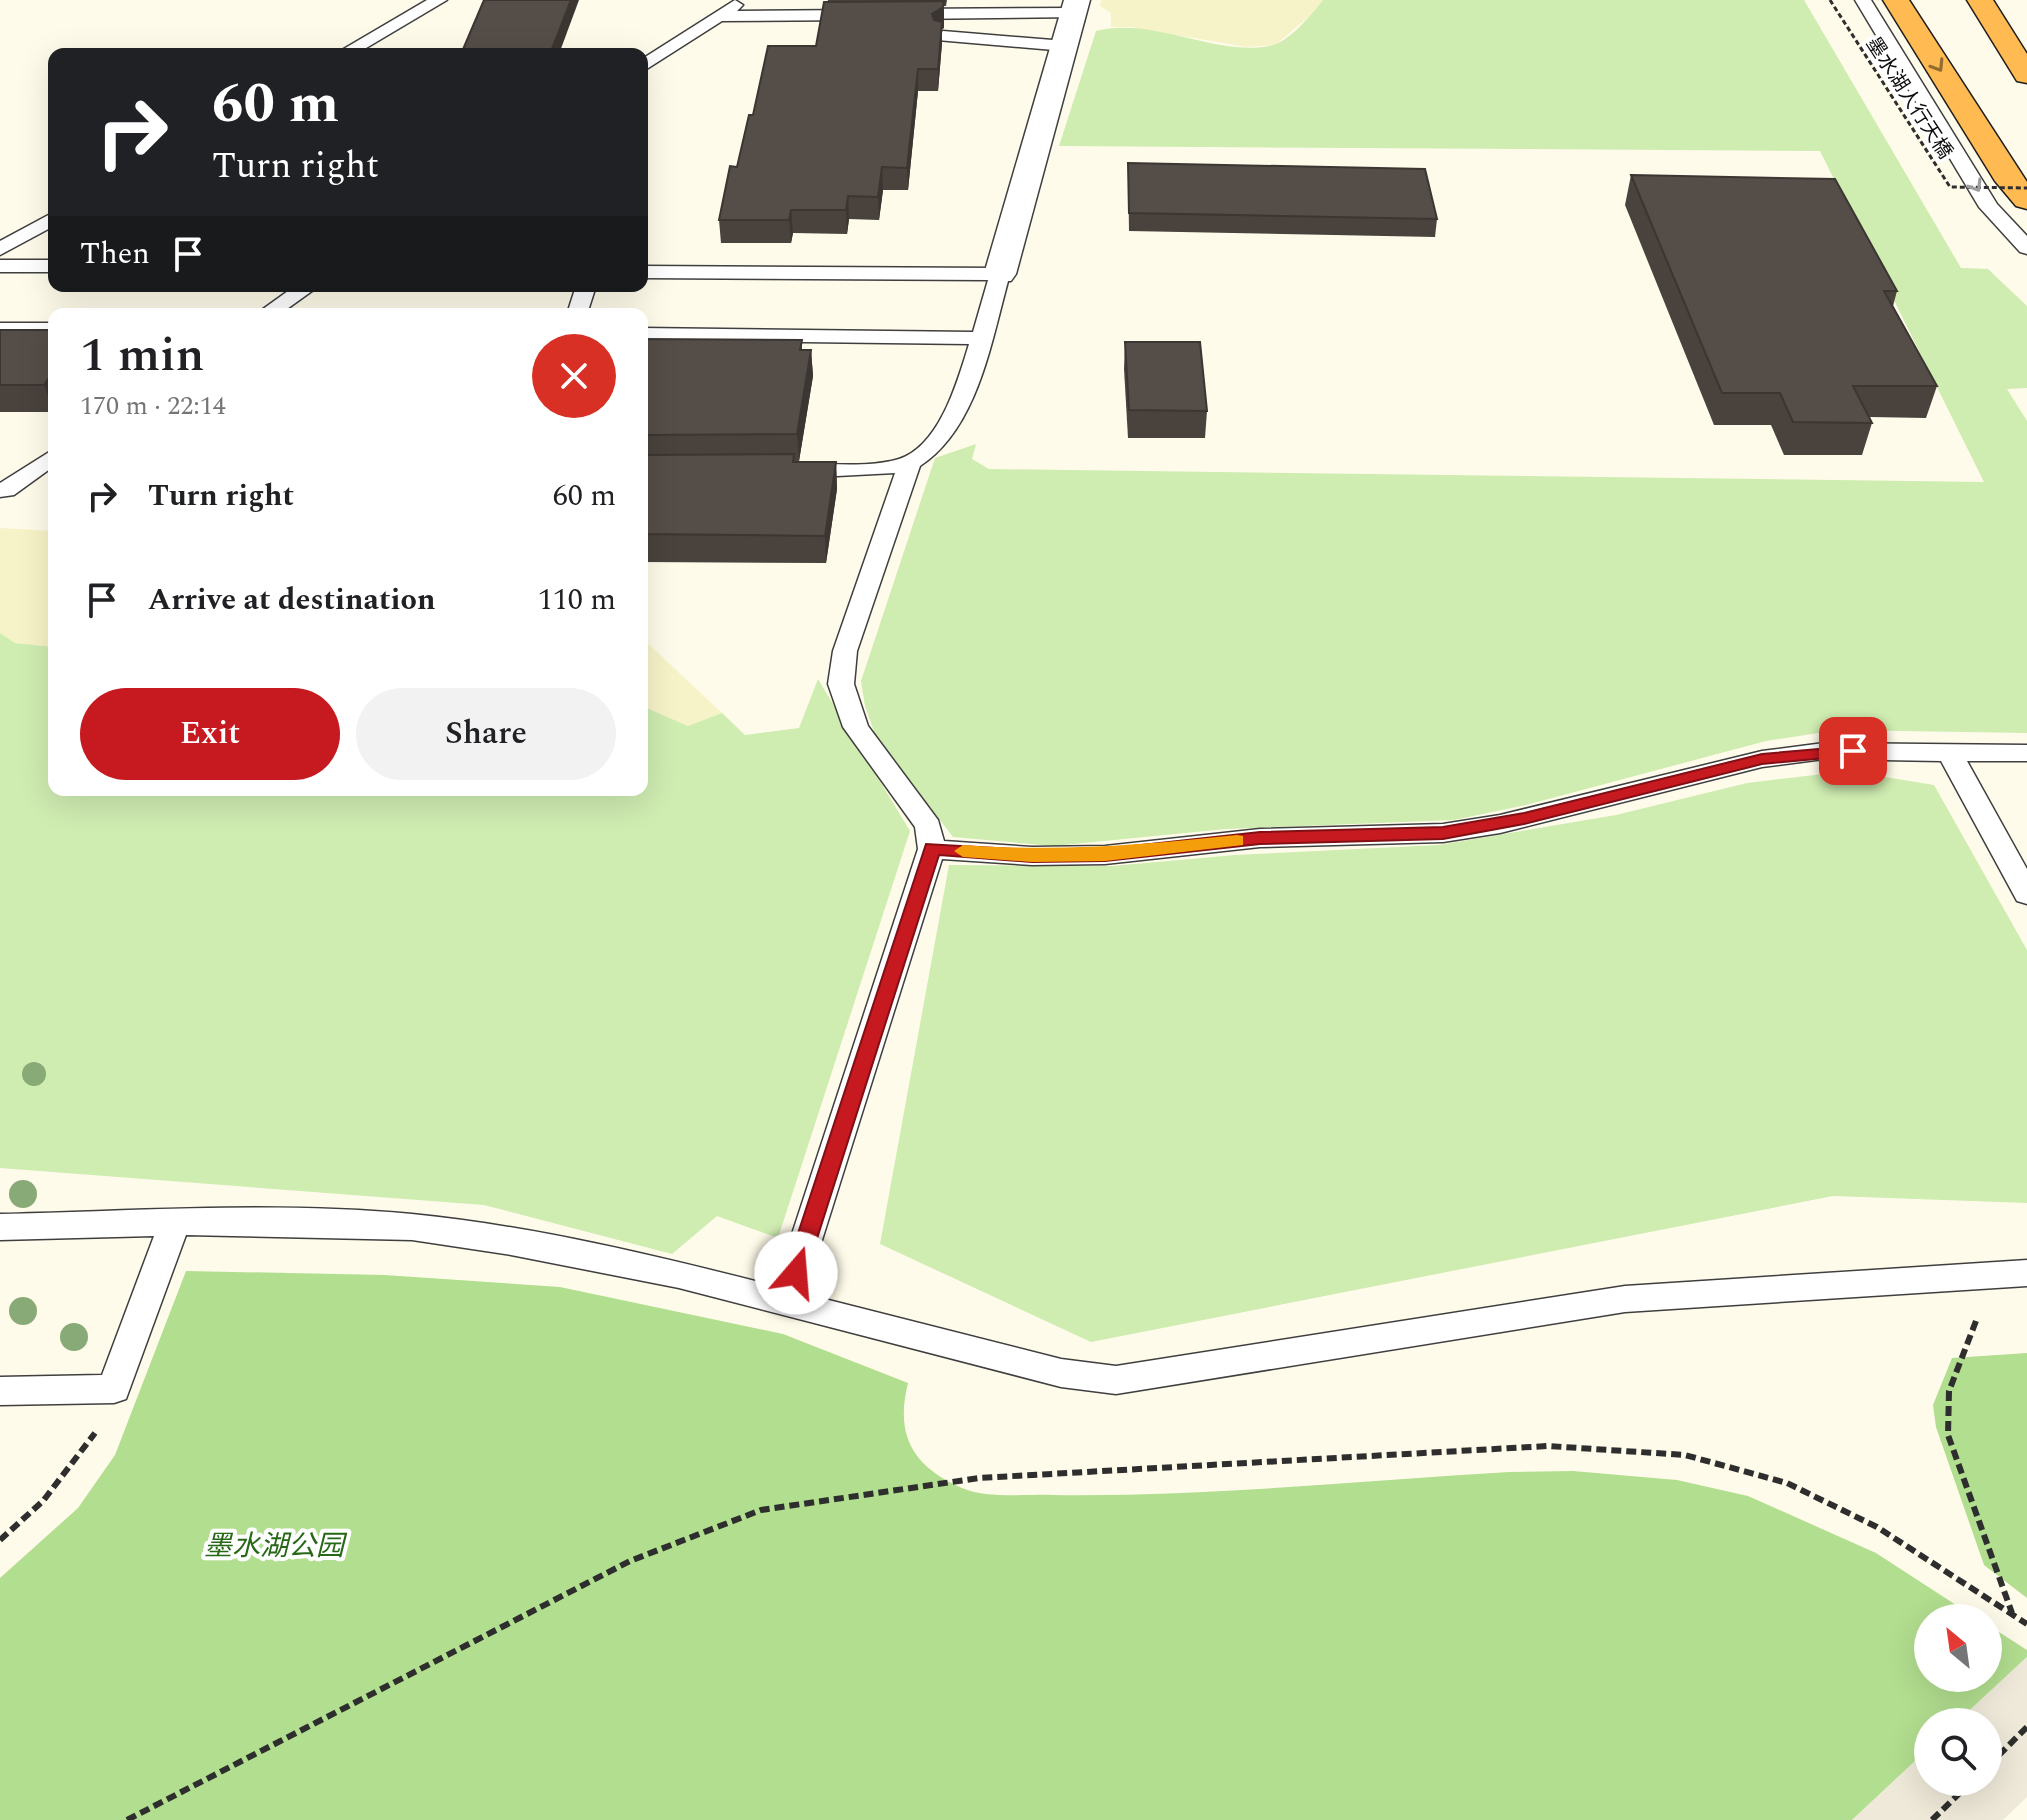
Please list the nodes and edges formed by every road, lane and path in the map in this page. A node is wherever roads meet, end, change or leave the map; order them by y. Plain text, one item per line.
1 (439, 0) edge
2 (743, 0) edge
3 (1830, 0) edge
4 (1863, 0) edge
5 (1896, 0) edge
6 (1980, 0) edge
7 (1076, 6) edge
8 (719, 16) junction
9 (943, 36) edge
10 (1065, 46) junction
11 (355, 48) edge
12 (648, 63) edge
13 (2027, 75) edge
14 (2021, 190) edge
15 (48, 221) edge
16 (2027, 248) edge
17 (0, 249) edge
18 (0, 266) edge
19 (48, 266) edge
20 (648, 272) edge
21 (1000, 274) junction
22 (300, 292) edge
23 (275, 308) edge
24 (0, 329) edge
25 (48, 329) edge
26 (648, 334) edge
27 (981, 338) junction
28 (48, 460) edge
29 (910, 462) junction
30 (780, 471) edge
31 (0, 490) edge
32 (1949, 752) junction
33 (2027, 753) edge
34 (932, 849) junction
35 (2027, 894) edge
36 (174, 1224) junction
37 (0, 1227) edge
38 (2027, 1273) edge
39 (1994, 1275) junction
40 (786, 1303) junction
41 (114, 1389) junction
42 (0, 1391) edge
43 (0, 1540) edge
44 (2012, 1614) junction
45 (2027, 1624) edge
46 (2027, 1727) edge
47 (2002, 1752) edge
48 (1957, 1796) edge
49 (127, 1820) edge
50 (1932, 1820) edge

1 - 11 lane
2 - 8 lane
3 - 14 path, 墨水湖人行天橋, bridge
4 -> 16 lane
5 -> 14 highway
6 - 13 highway
7 - 8 lane
7 - 10 street
8 - 12 lane
9 - 10 lane
10 - 21 street
15 - 17 lane
18 - 19 lane
20 - 21 lane
21 - 27 lane
22 - 23 lane
24 - 25 lane
26 - 27 lane
27 - 29 lane
28 - 31 lane
29 - 30 lane
29 - 34 lane
32 - 33 lane
32 - 34 lane
32 - 35 lane
34 - 40 lane
36 - 37 lane
36 - 40 lane
36 - 41 lane
38 - 39 lane
39 - 40 lane
39 - 44 path
41 - 42 lane
41 - 43 path
44 - 45 path
44 - 49 path
46 - 47 path
48 - 50 path

